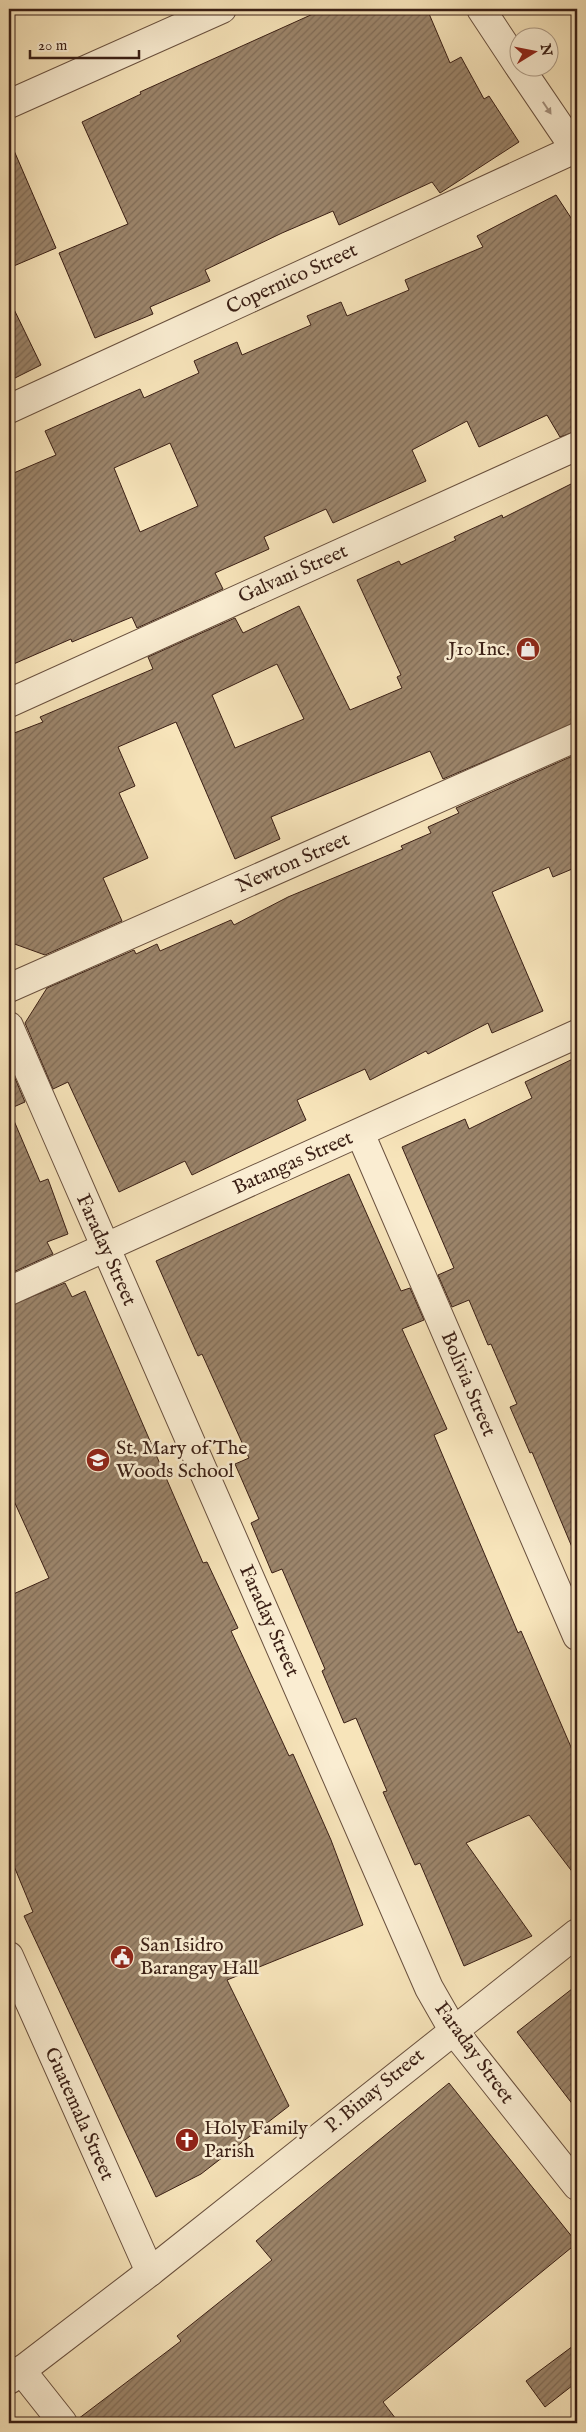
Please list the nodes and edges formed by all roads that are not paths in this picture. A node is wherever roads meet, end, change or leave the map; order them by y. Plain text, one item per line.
1 (222, 9) edge
2 (481, 9) edge
3 (508, 50) edge
4 (527, 78) edge
5 (9, 104) edge
6 (576, 151) edge
7 (9, 409) edge
8 (577, 446) edge
9 (9, 703) edge
10 (577, 737) edge
11 (9, 988) edge
12 (9, 1026) edge
13 (577, 1034) edge
14 (360, 1133) junction
15 (106, 1248) junction
16 (9, 1291) edge
17 (577, 1636) edge
18 (577, 1933) edge
19 (9, 1956) edge
20 (453, 2030) junction
21 (577, 2186) edge
22 (150, 2272) junction
23 (15, 2375) edge
24 (63, 2423) edge

1 - 5 street
2 - 3 street
4 -> 6 street
6 - 7 street, Copernico Street
8 - 9 street, Galvani Street
10 - 11 street, Newton Street
12 - 15 street, Faraday Street
13 - 14 street, Batangas Street
14 - 15 street, Batangas Street
14 - 17 street, Bolivia Street
15 - 16 street, Batangas Street
15 - 20 street, Faraday Street
18 - 20 street, P. Binay Street
19 - 22 street, Guatemala Street
20 - 21 street, Faraday Street
20 - 22 street, P. Binay Street
22 - 23 street, P. Binay Street
23 - 24 street

